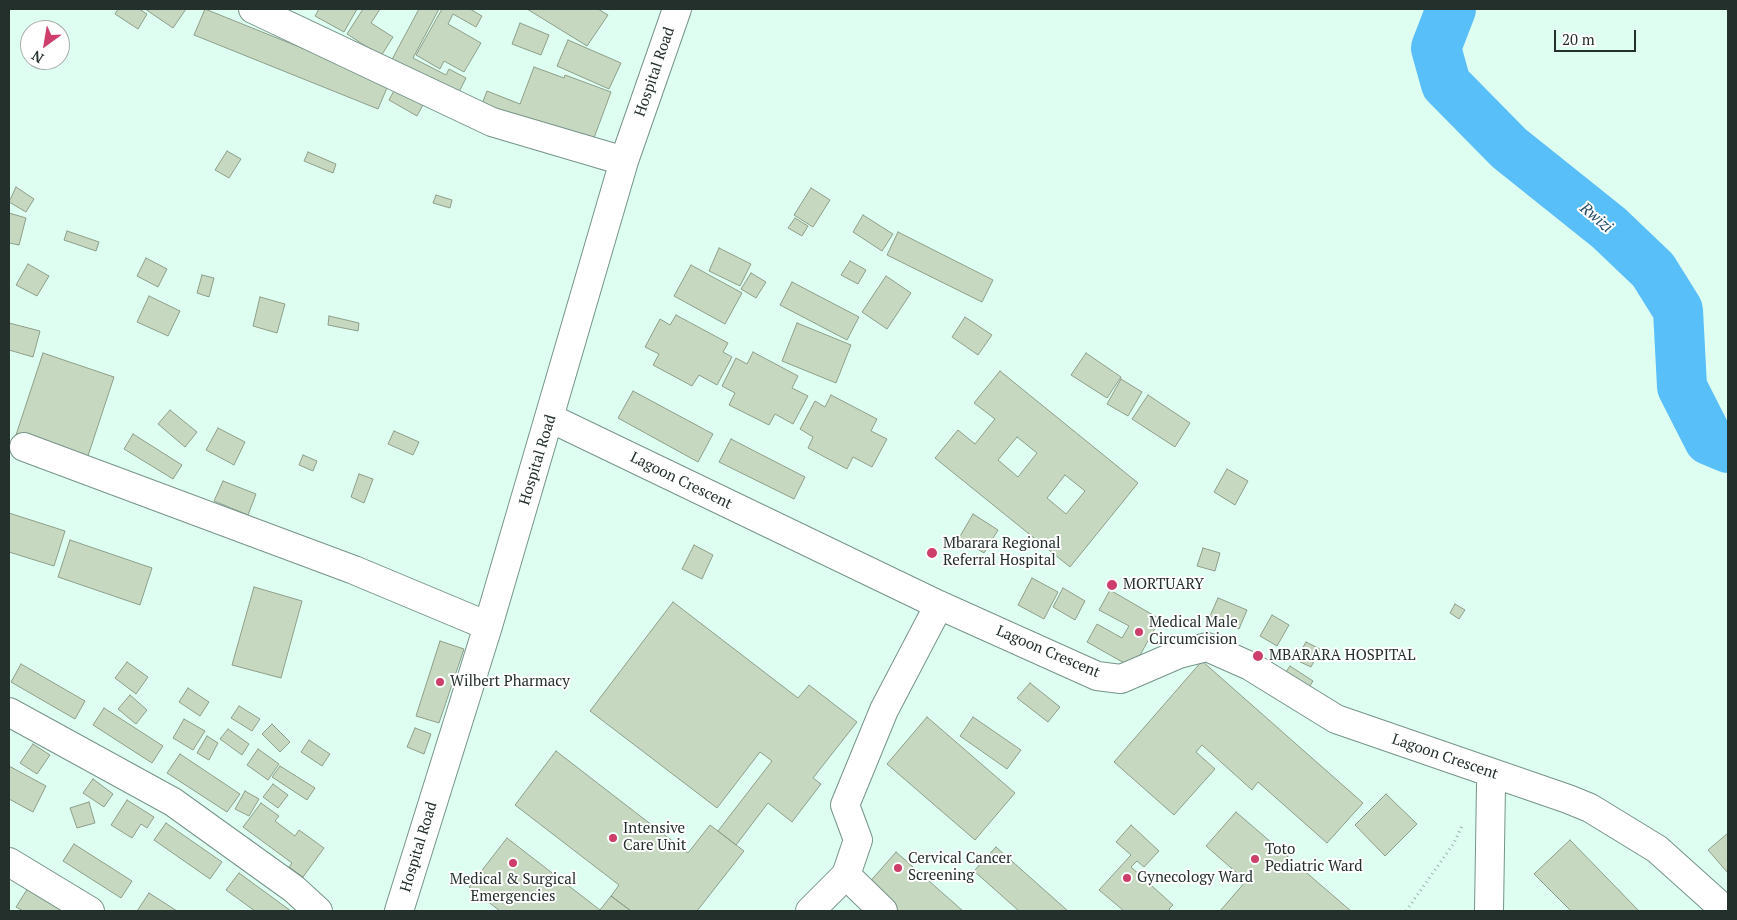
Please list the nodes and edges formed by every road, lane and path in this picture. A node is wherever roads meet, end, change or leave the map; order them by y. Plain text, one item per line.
1 (253, 9) edge
2 (677, 9) edge
3 (624, 161) junction
4 (550, 418) junction
5 (24, 447) dead end
6 (940, 605) junction
7 (488, 626) junction
8 (9, 712) edge
9 (1493, 774) junction
10 (1462, 825) dead end
11 (9, 862) edge
12 (846, 875) junction
13 (90, 911) edge
14 (318, 911) edge
15 (399, 911) edge
16 (810, 911) edge
17 (883, 911) edge
18 (1406, 911) edge
19 (1489, 911) edge
20 (1726, 911) edge

1 - 3 street
2 - 3 street, Hospital Road
3 - 4 street, Hospital Road
4 - 6 street, Lagoon Crescent
4 - 7 street, Hospital Road
5 - 7 street
6 - 9 street, Lagoon Crescent
6 - 12 street
7 - 15 street, Hospital Road
8 - 14 street
9 - 19 street
9 - 20 street, Lagoon Crescent
10 - 18 path
11 - 13 street
12 - 16 street
12 - 17 street

